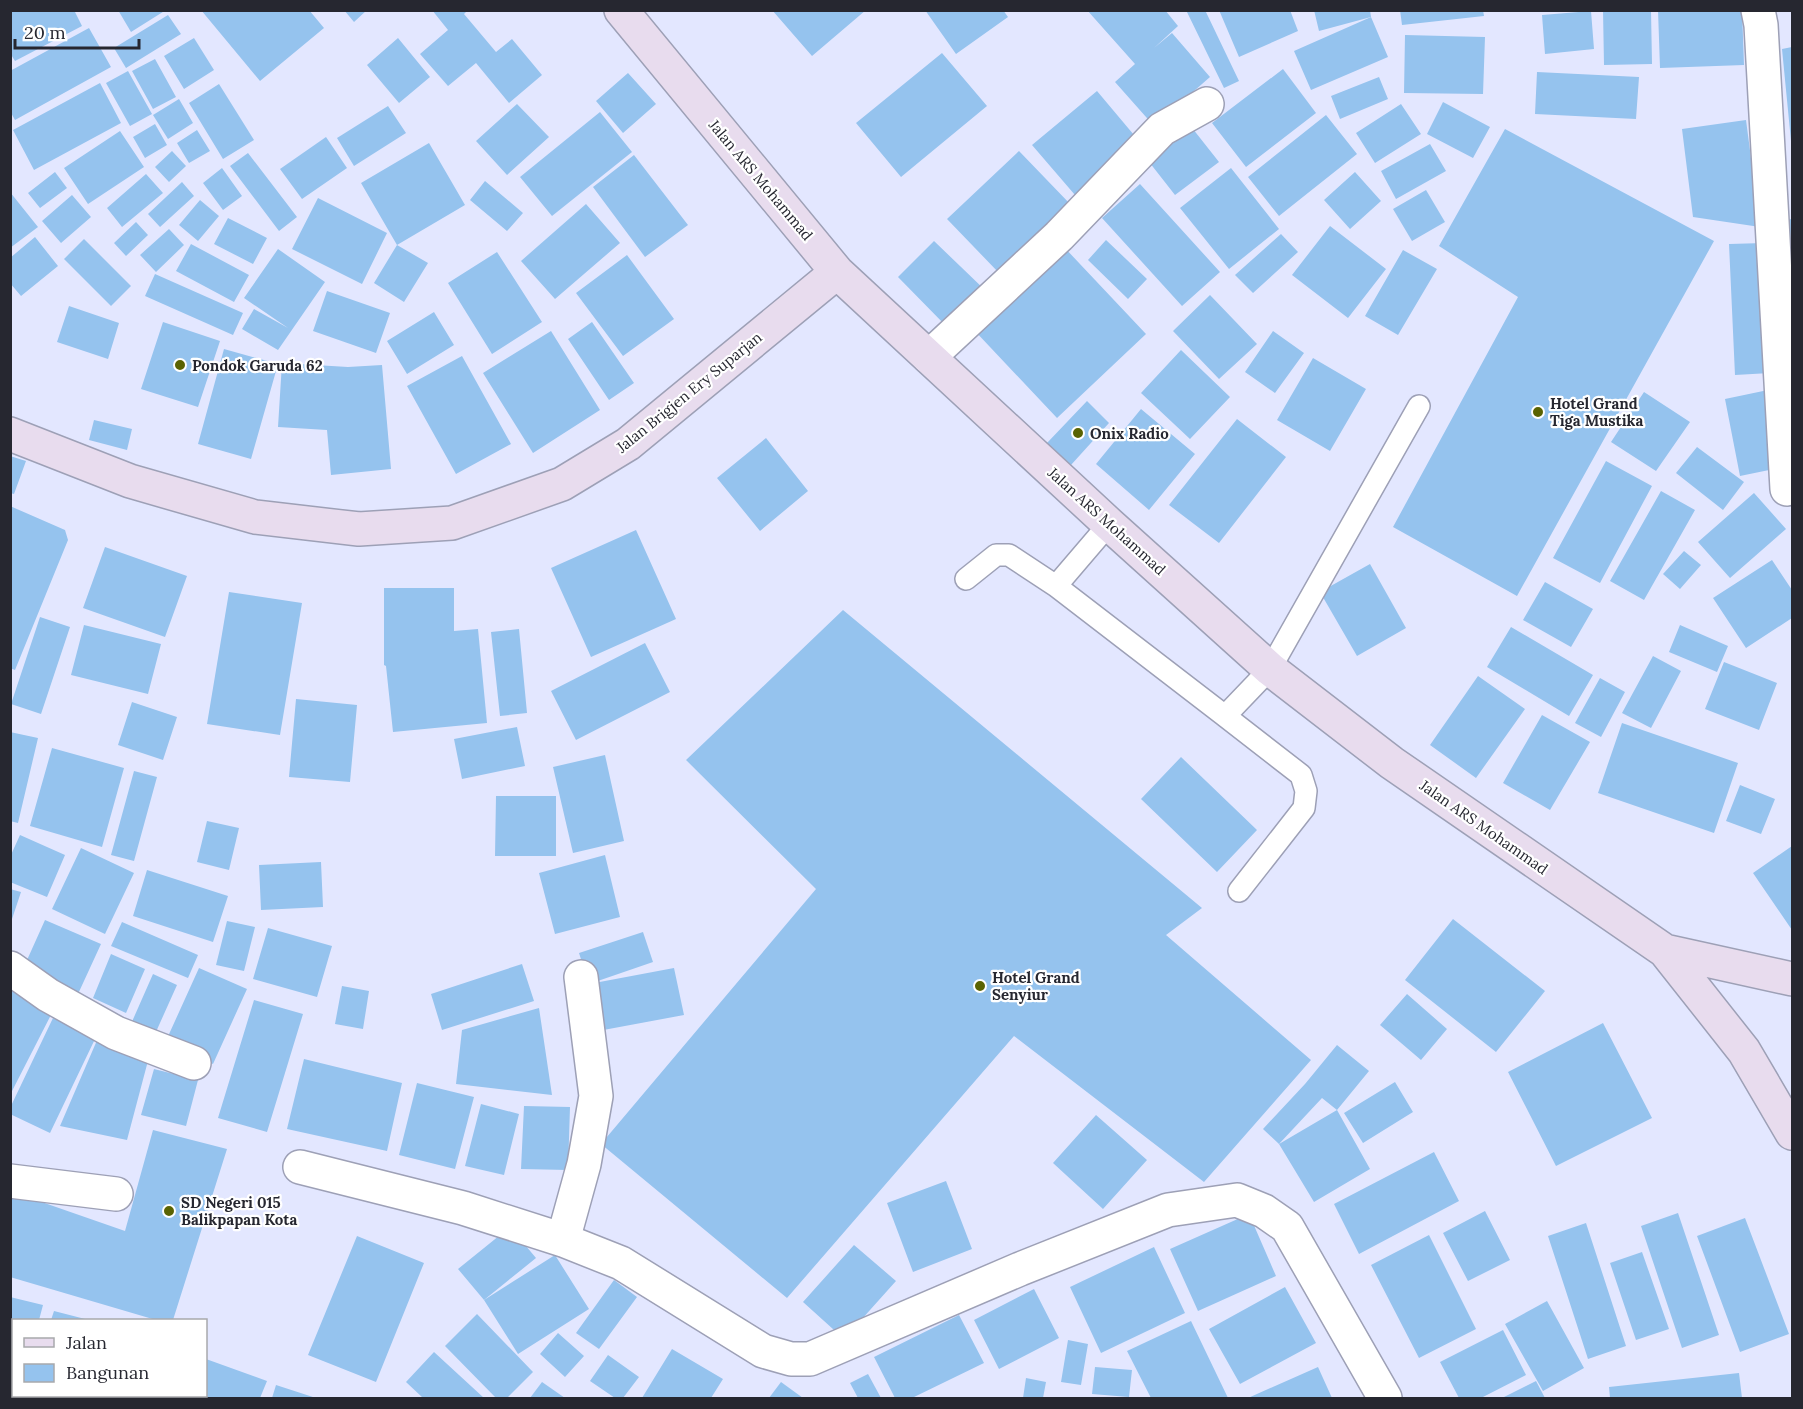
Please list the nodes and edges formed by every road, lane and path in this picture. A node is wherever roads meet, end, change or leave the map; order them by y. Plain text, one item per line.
1 (621, 10) edge
2 (1759, 18) edge
3 (1207, 104) dead end
4 (837, 272) junction
5 (929, 357) junction
6 (1419, 406) dead end
7 (10, 434) edge
8 (1787, 489) dead end
9 (1109, 524) junction
10 (966, 579) dead end
11 (1056, 586) junction
12 (1270, 669) junction
13 (1226, 716) junction
14 (1239, 891) dead end
15 (1665, 951) junction
16 (10, 968) edge
17 (580, 977) dead end
18 (1792, 979) edge
19 (194, 1063) dead end
20 (1792, 1133) edge
21 (300, 1167) dead end
22 (10, 1181) edge
23 (116, 1194) dead end
24 (563, 1240) junction
25 (1384, 1398) edge

1 - 4 street, Jalan ARS Mohammad
2 - 8 street
3 - 5 street
4 - 5 street, Jalan ARS Mohammad
4 - 7 street, Jalan Brigjen Ery Suparjan
5 - 9 street, Jalan ARS Mohammad
6 - 12 lane
9 - 11 lane
9 - 12 street, Jalan ARS Mohammad
10 - 11 lane
11 - 13 lane
12 - 13 lane
12 - 15 street, Jalan ARS Mohammad
13 - 14 lane
15 - 18 street, Jalan ARS Mohammad
15 - 20 street, Jalan ARS Mohammad
16 - 19 street
17 - 24 street
21 - 24 street
22 - 23 street
24 - 25 street

